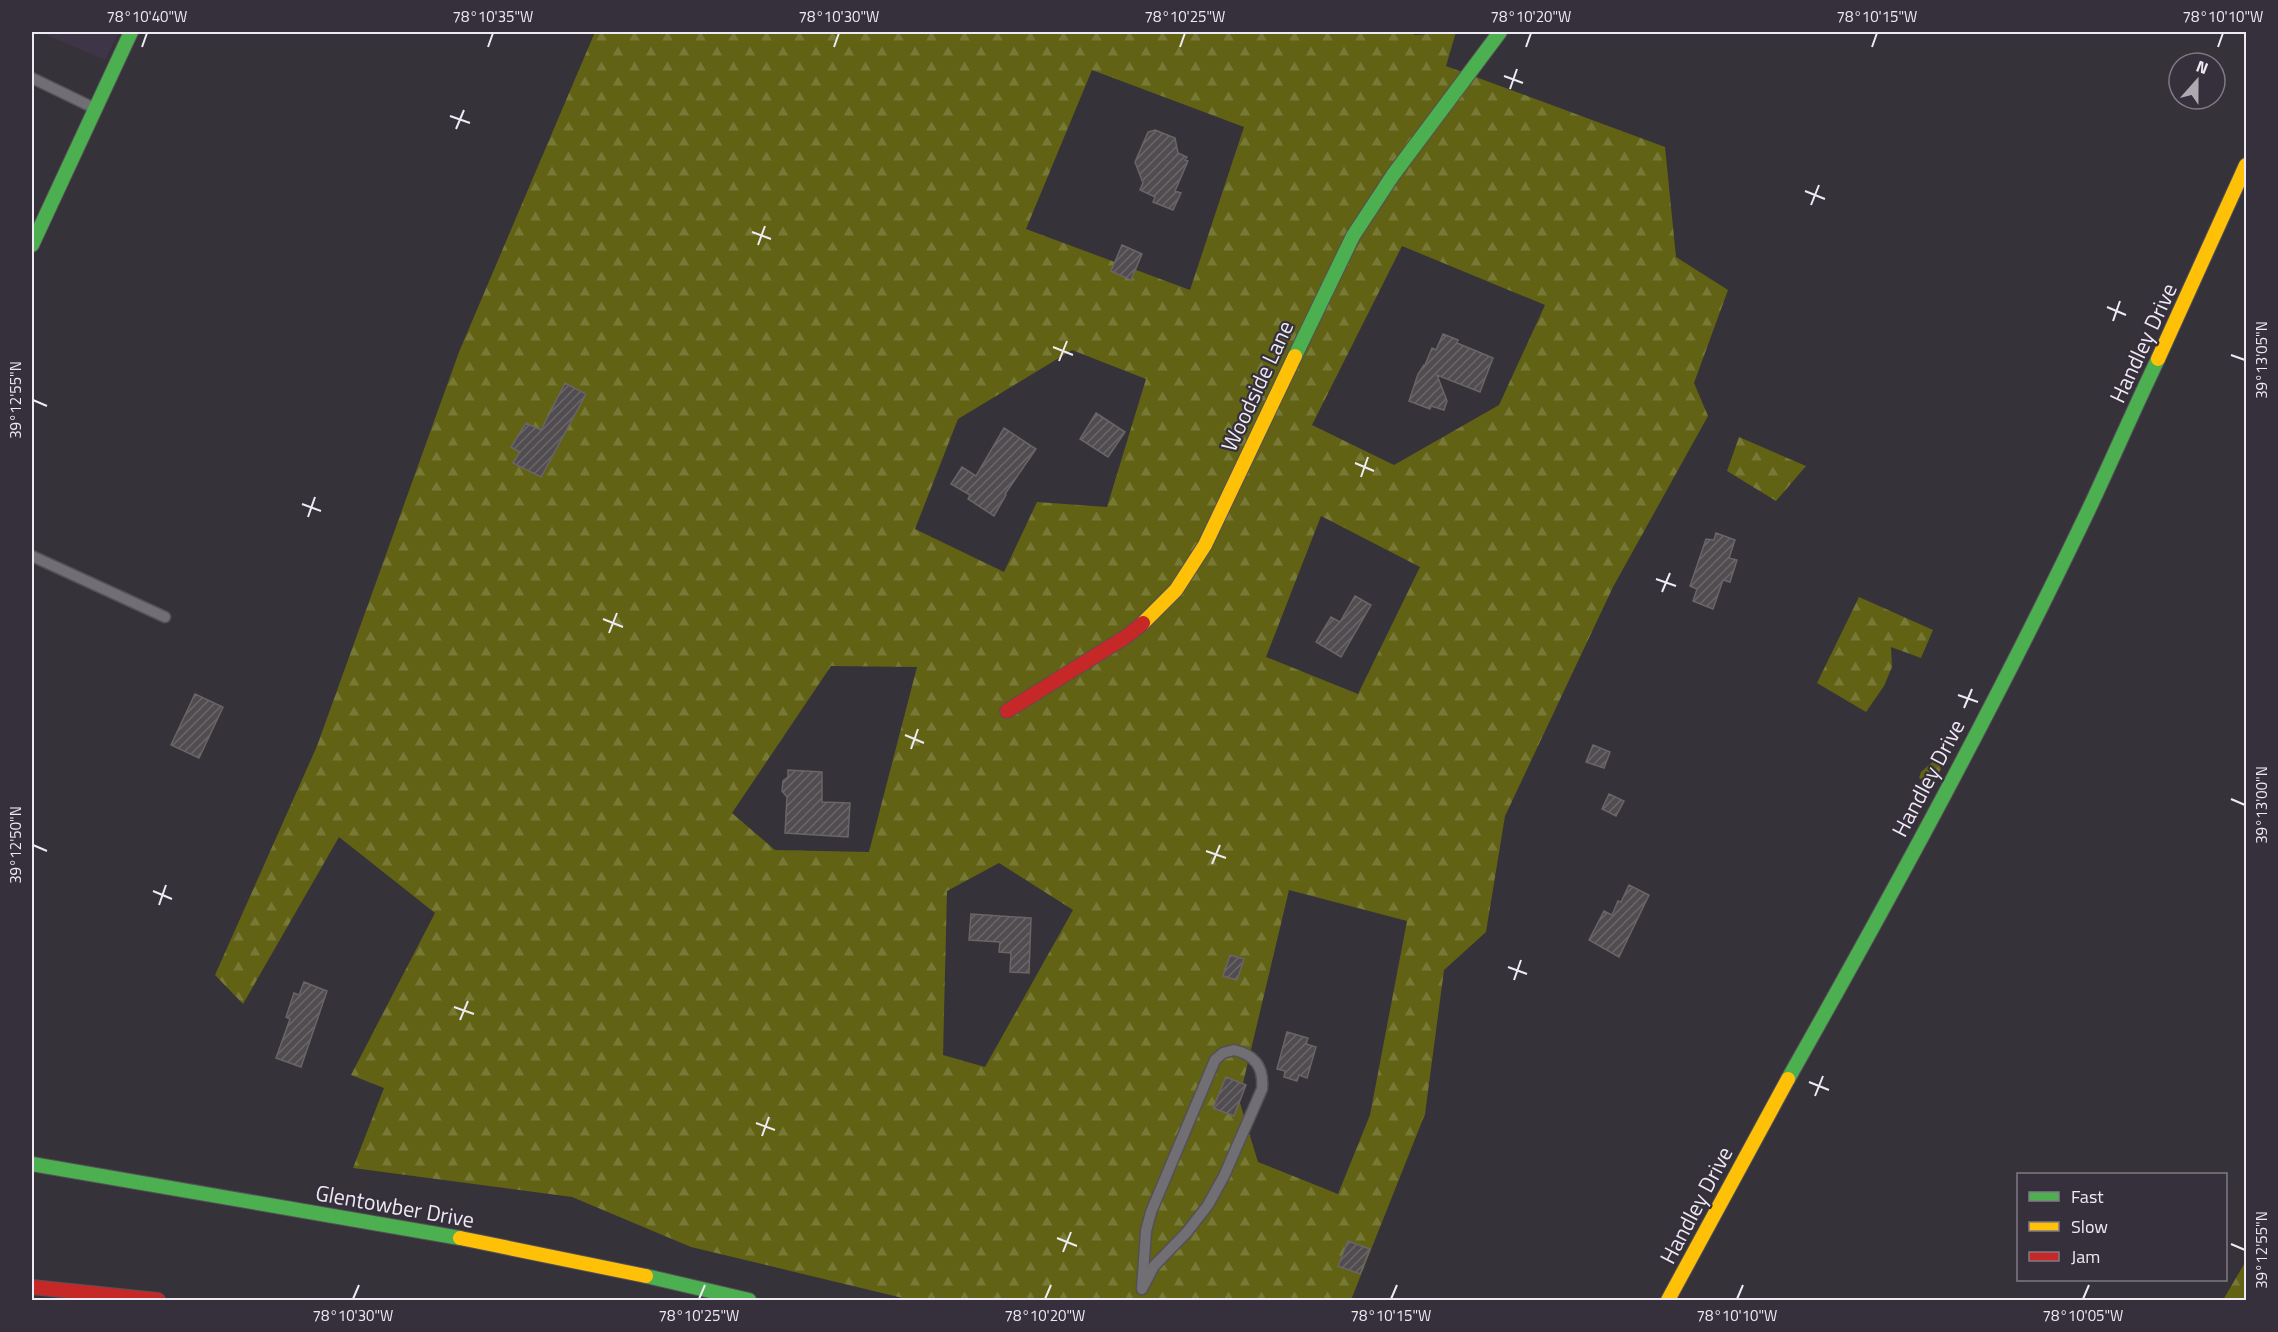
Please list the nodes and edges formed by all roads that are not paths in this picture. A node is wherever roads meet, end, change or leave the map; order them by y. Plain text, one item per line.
1 (131, 32) edge
2 (1500, 32) edge
3 (32, 78) edge
4 (95, 108) junction
5 (2247, 165) edge
6 (32, 245) edge
7 (32, 556) edge
8 (165, 617) dead end
9 (1007, 711) dead end
10 (32, 1164) edge
11 (1145, 1280) joint
12 (32, 1287) edge
13 (158, 1300) edge
14 (749, 1300) edge
15 (1668, 1300) edge

1 - 4 main road
2 - 9 main road, Woodside Lane
3 - 4 lane
4 - 6 main road
5 - 15 main road, Handley Drive
7 - 8 lane
10 - 14 main road, Glentowber Drive
11 - 11 lane
12 - 13 main road

